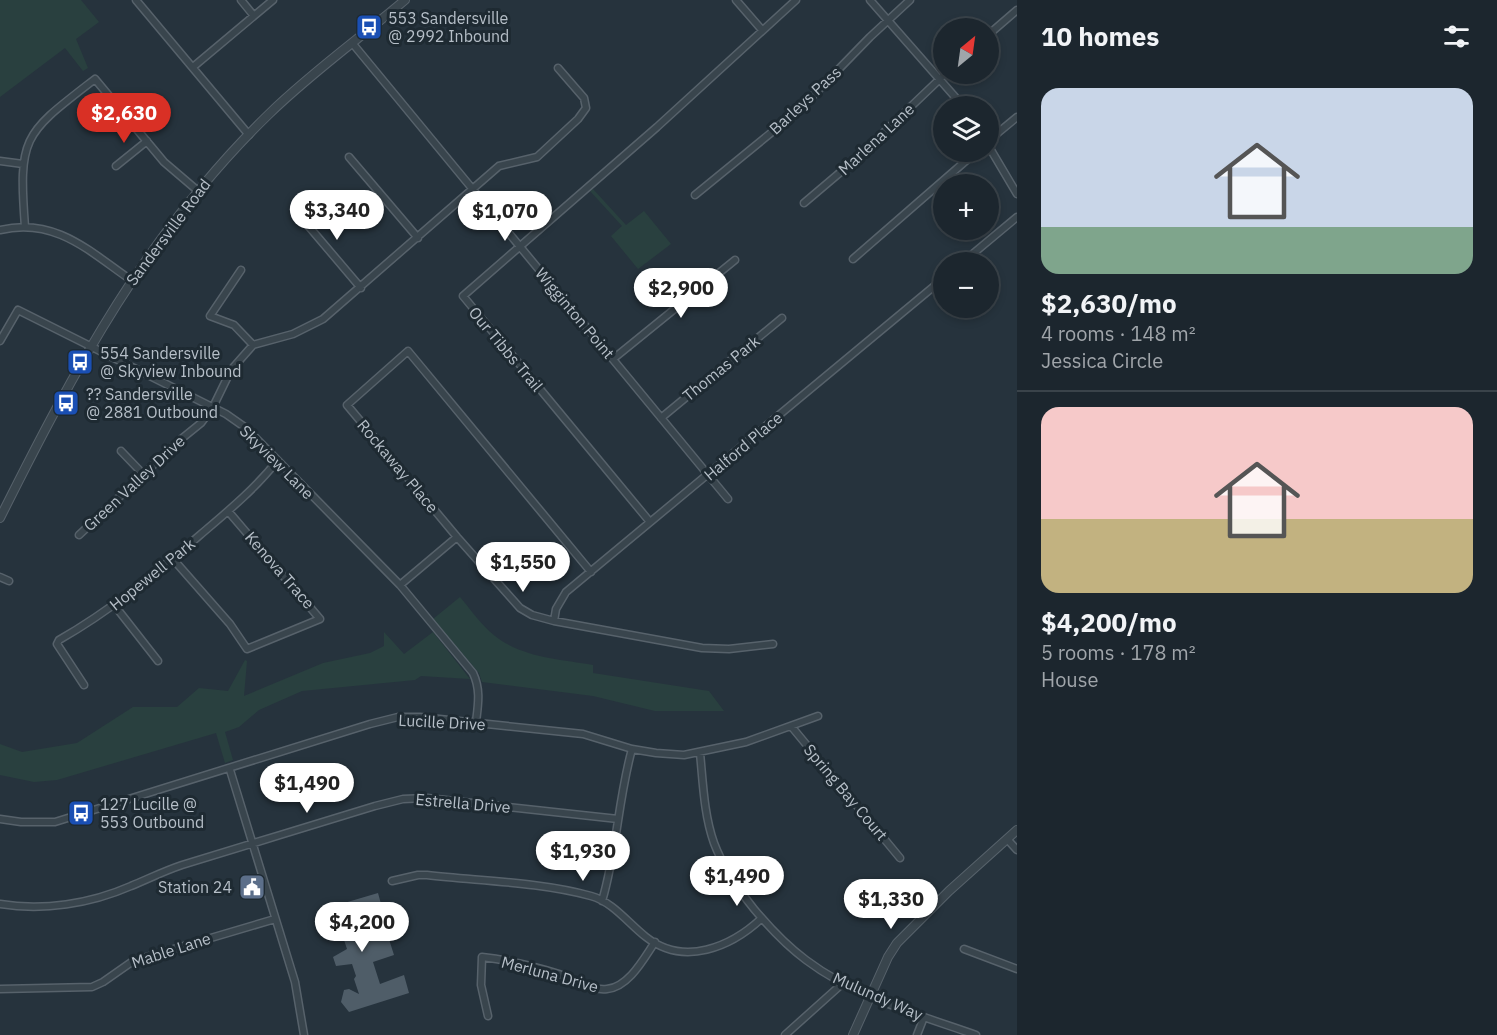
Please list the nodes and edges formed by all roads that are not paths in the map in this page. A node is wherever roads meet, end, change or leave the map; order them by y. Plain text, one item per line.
1 (136, 0) edge
2 (241, 0) edge
3 (273, 0) edge
4 (405, 0) edge
5 (736, 0) edge
6 (796, 0) edge
7 (870, 0) edge
8 (910, 0) edge
9 (1017, 10) edge
10 (254, 16) junction
11 (888, 19) junction
12 (999, 26) edge
13 (762, 30) junction
14 (352, 44) junction
15 (933, 66) edge
16 (193, 67) junction
17 (558, 68) dead end
18 (935, 84) edge
19 (1017, 117) edge
20 (999, 133) edge
21 (249, 135) junction
22 (147, 141) junction
23 (349, 157) dead end
24 (0, 161) edge
25 (965, 162) edge
26 (999, 162) edge
27 (23, 164) junction
28 (116, 166) dead end
29 (472, 189) junction
30 (198, 191) junction
31 (1017, 194) edge
32 (695, 195) dead end
33 (804, 203) dead end
34 (294, 209) dead end
35 (1017, 217) edge
36 (25, 227) junction
37 (0, 230) edge
38 (418, 238) junction
39 (519, 246) junction
40 (975, 252) edge
41 (853, 259) dead end
42 (735, 260) dead end
43 (241, 270) dead end
44 (131, 280) junction
45 (933, 287) edge
46 (361, 288) junction
47 (782, 318) dead end
48 (0, 341) edge
49 (253, 345) junction
50 (92, 346) junction
51 (613, 359) junction
52 (213, 407) junction
53 (661, 418) junction
54 (121, 451) dead end
55 (277, 461) junction
56 (144, 475) junction
57 (708, 475) junction
58 (728, 499) dead end
59 (228, 511) junction
60 (0, 518) edge
61 (650, 522) junction
62 (79, 535) dead end
63 (457, 537) junction
64 (173, 559) junction
65 (591, 572) junction
66 (0, 577) edge
67 (9, 581) dead end
68 (400, 585) junction
69 (115, 606) junction
70 (554, 621) junction
71 (773, 644) dead end
72 (158, 661) dead end
73 (84, 685) dead end
74 (818, 716) dead end
75 (476, 722) junction
76 (791, 726) junction
77 (632, 749) junction
78 (700, 753) junction
79 (230, 770) junction
80 (0, 819) edge
81 (618, 819) junction
82 (1017, 830) edge
83 (1007, 839) junction
84 (254, 843) junction
85 (1017, 850) edge
86 (900, 858) dead end
87 (392, 881) dead end
88 (602, 901) junction
89 (0, 904) edge
90 (762, 918) junction
91 (275, 919) junction
92 (656, 942) junction
93 (964, 949) dead end
94 (1017, 969) edge
95 (843, 983) junction
96 (0, 989) edge
97 (870, 996) junction
98 (488, 1016) dead end
99 (924, 1017) junction
100 (304, 1035) edge
101 (785, 1035) edge
102 (853, 1035) edge
103 (917, 1035) edge
104 (976, 1035) edge

1 - 16 street
2 - 10 street
3 - 10 street
4 - 14 street, Sandersville Road
5 - 13 street
6 - 13 street, Our Tibbs Trail
7 - 11 street
8 - 11 street, Barleys Pass
9 - 12 street
10 - 16 street
11 - 15 street
11 - 32 street, Barleys Pass
13 - 39 street, Our Tibbs Trail
14 - 21 street, Sandersville Road
14 - 29 street, Wigginton Point
16 - 21 street
17 - 29 street
18 - 33 street, Marlena Lane
19 - 20 street
21 - 30 street, Sandersville Road
22 - 27 street
22 - 28 street
22 - 30 street
23 - 38 street
24 - 27 street
25 - 41 street
26 - 31 street
27 - 36 street
29 - 38 street
29 - 39 street, Wigginton Point
30 - 44 street, Sandersville Road
34 - 46 street
35 - 40 street
36 - 37 street
36 - 44 street
38 - 46 street
39 - 51 street, Wigginton Point
39 - 61 street, Our Tibbs Trail
42 - 51 street
43 - 49 street
44 - 50 street, Sandersville Road
45 - 57 street, Halford Place
46 - 49 street
47 - 53 street, Thomas Park
48 - 50 street, Skyview Lane
49 - 52 street, Green Valley Drive
50 - 52 street, Skyview Lane
50 - 60 street, Sandersville Road
51 - 53 street, Wigginton Point
52 - 55 street, Skyview Lane
52 - 56 street, Green Valley Drive
53 - 57 street, Wigginton Point
54 - 56 street
55 - 59 street, Hopewell Park
55 - 68 street, Skyview Lane
56 - 62 street, Green Valley Drive
57 - 58 street, Wigginton Point
57 - 61 street, Halford Place
59 - 64 street, Hopewell Park
59 - 64 street, Kenova Trace
61 - 65 street, Halford Place
63 - 65 street, Rockaway Place
63 - 68 street
63 - 70 street, Rockaway Place
64 - 69 street, Hopewell Park
65 - 70 street, Halford Place
66 - 67 street
68 - 75 street, Skyview Lane
69 - 72 street
69 - 73 street, Hopewell Park
70 - 71 street, Rockaway Place
74 - 76 street, Lucille Drive
75 - 77 street, Lucille Drive
75 - 79 street, Lucille Drive
76 - 78 street, Lucille Drive
76 - 86 street, Spring Bay Court
77 - 78 street, Lucille Drive
77 - 81 street
78 - 90 street, Mulundy Way
79 - 80 street, Lucille Drive
79 - 84 street
81 - 84 street, Estrella Drive
81 - 88 street
82 - 83 street
83 - 85 street
83 - 97 street
84 - 89 street, Estrella Drive
84 - 91 street
87 - 88 street
88 - 92 street
90 - 92 street
90 - 95 street, Mulundy Way
91 - 96 street, Mable Lane
91 - 100 street
92 - 98 street, Merluna Drive
93 - 94 street
95 - 97 street, Mulundy Way
95 - 101 street
97 - 99 street, Mulundy Way
97 - 102 street
99 - 103 street
99 - 104 street, Mulundy Way

